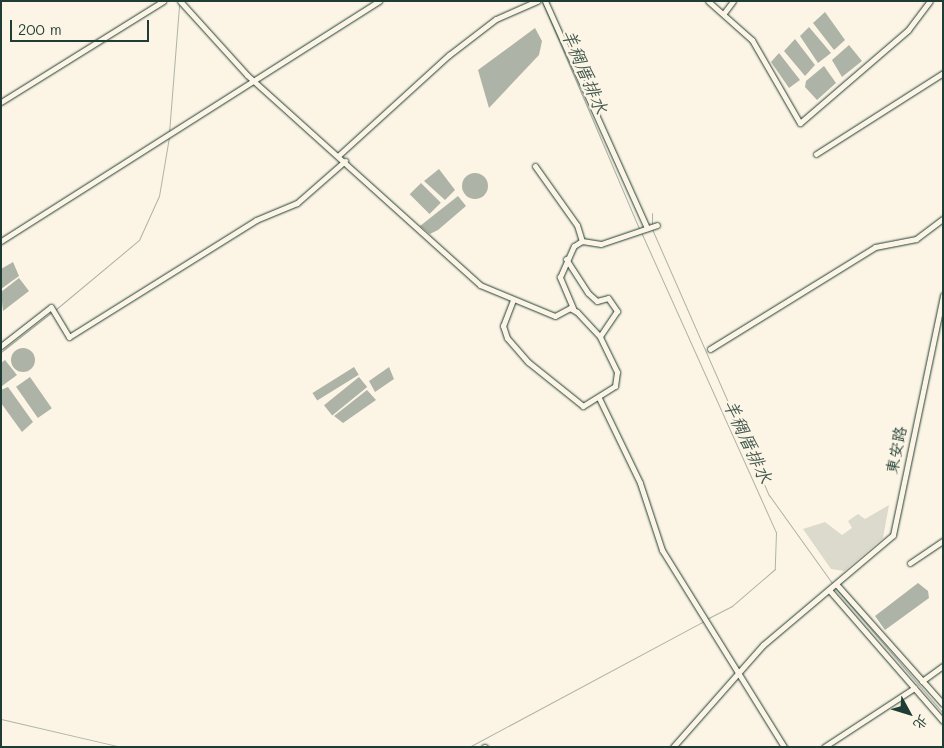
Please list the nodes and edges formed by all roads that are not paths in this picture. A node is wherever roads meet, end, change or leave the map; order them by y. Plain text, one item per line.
1 (162, 1) edge
2 (379, 1) edge
3 (545, 1) edge
4 (708, 1) edge
5 (733, 1) edge
6 (930, 1) edge
7 (181, 2) edge
8 (535, 2) edge
9 (724, 13) junction
10 (943, 73) edge
11 (254, 81) junction
12 (1, 102) edge
13 (816, 154) dead end
14 (339, 155) junction
15 (345, 161) junction
16 (535, 166) dead end
17 (943, 219) edge
18 (657, 225) dead end
19 (647, 228) junction
20 (1, 241) edge
21 (582, 241) junction
22 (566, 259) junction
23 (943, 295) edge
24 (514, 300) junction
25 (573, 308) junction
26 (600, 336) junction
27 (1, 346) edge
28 (710, 349) dead end
29 (599, 398) junction
30 (943, 541) edge
31 (910, 563) dead end
32 (834, 588) junction
33 (943, 666) edge
34 (737, 674) junction
35 (922, 680) junction
36 (914, 688) junction
37 (943, 704) edge
38 (943, 721) edge
39 (673, 747) edge
40 (784, 747) edge
41 (824, 747) edge

1 - 12 street
2 - 11 street
3 - 19 street
4 - 9 street
5 - 9 street
6 - 9 street
7 - 11 street
8 - 14 street
10 - 13 street
11 - 14 street
11 - 20 street
14 - 15 street
15 - 24 street
15 - 27 street
16 - 21 street
17 - 28 street
18 - 19 street
19 - 21 street
21 - 22 street
22 - 25 street
22 - 26 street
23 - 32 street, 東安路
24 - 25 street
24 - 29 street
25 - 26 street
26 - 29 street
29 - 34 street
30 - 31 street
32 - 34 street, 東安路
32 - 35 street
32 - 36 street
33 - 35 street
34 - 39 street, 東安路
34 - 40 street
35 - 37 street
36 - 38 street
36 - 41 street

